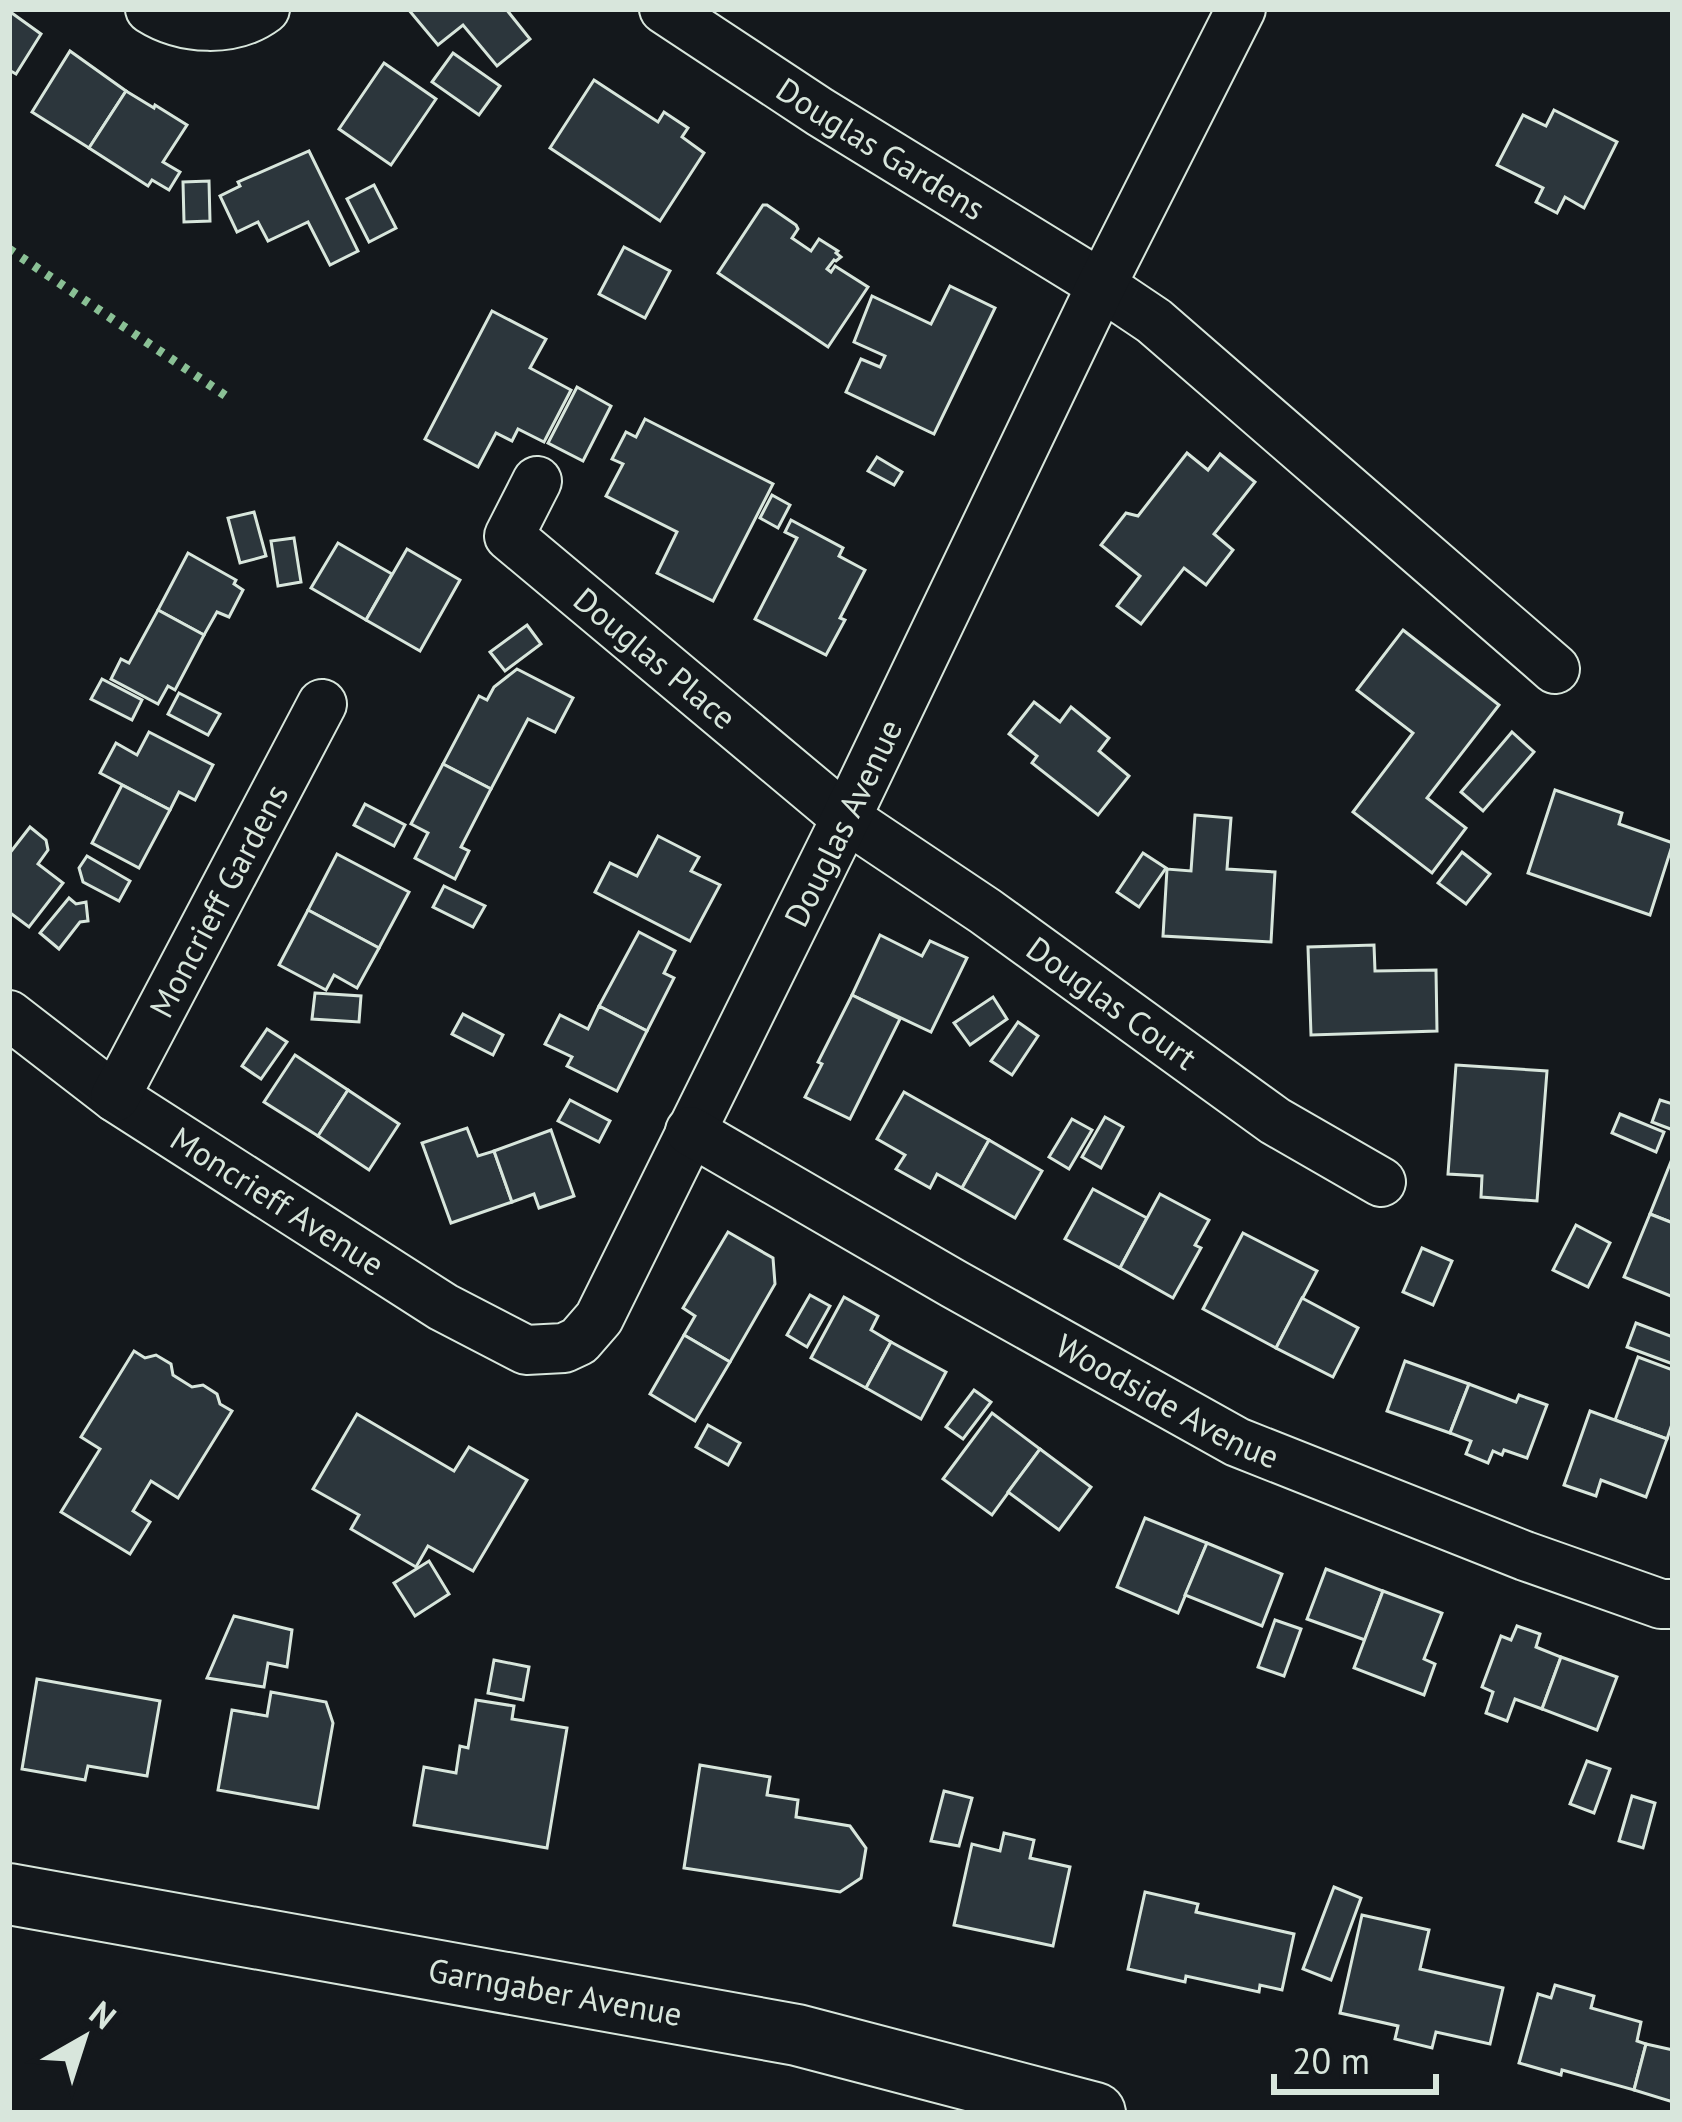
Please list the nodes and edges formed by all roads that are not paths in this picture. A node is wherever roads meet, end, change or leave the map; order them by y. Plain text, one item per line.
1 (150, 9) edge
2 (265, 9) edge
3 (664, 9) edge
4 (1240, 9) edge
5 (1102, 286) junction
6 (537, 481) dead end
7 (1555, 669) dead end
8 (322, 704) dead end
9 (846, 818) junction
10 (9, 1015) edge
11 (115, 1097) junction
12 (690, 1131) junction
13 (1381, 1182) dead end
14 (564, 1348) joint
15 (1673, 1604) edge
16 (9, 1894) edge
17 (1095, 2113) edge

1 - 2 street
3 - 5 street, Douglas Gardens
4 - 5 street, Douglas Avenue
5 - 7 street
5 - 9 street, Douglas Avenue
6 - 9 street, Douglas Place
8 - 11 street, Moncrieff Gardens
9 - 12 street, Douglas Avenue
9 - 13 street, Douglas Court
10 - 11 street, Moncrieff Avenue
11 - 14 street, Moncrieff Avenue
12 - 14 street, Douglas Avenue
12 - 15 street, Woodside Avenue
16 - 17 street, Garngaber Avenue

